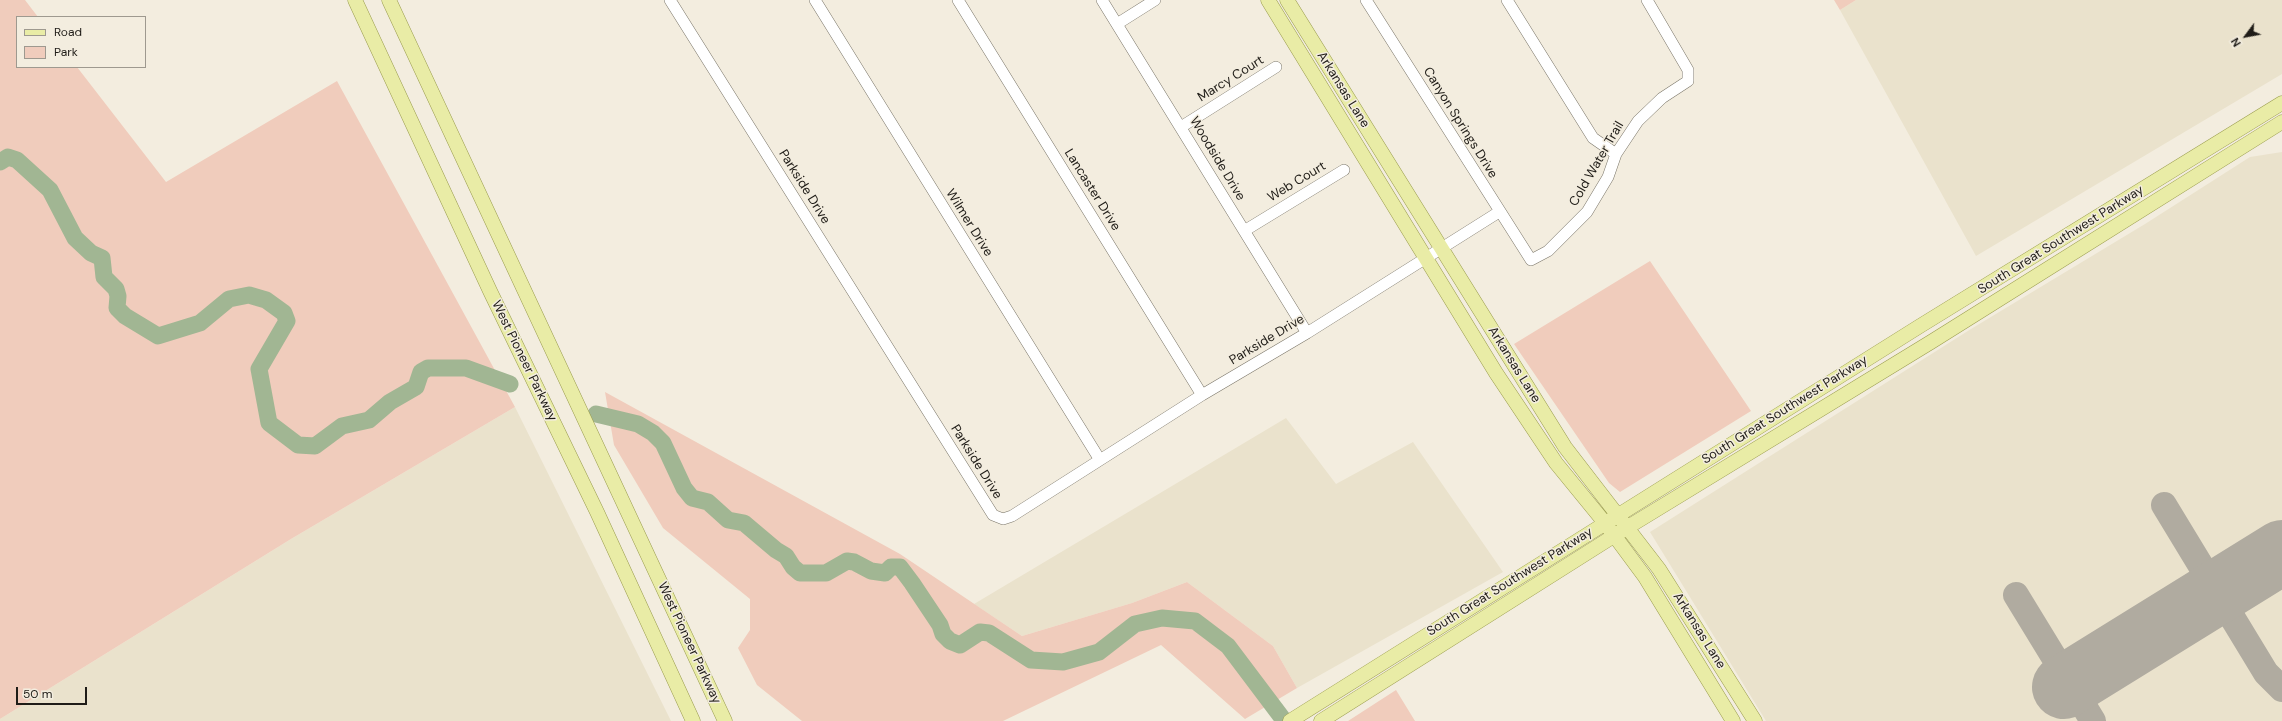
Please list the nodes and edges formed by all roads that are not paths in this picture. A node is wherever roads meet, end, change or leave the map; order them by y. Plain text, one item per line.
1 (355, 0) edge
2 (389, 0) edge
3 (670, 0) edge
4 (815, 0) edge
5 (958, 0) edge
6 (1102, 0) edge
7 (1155, 0) edge
8 (1268, 0) edge
9 (1287, 0) edge
10 (1366, 0) edge
11 (1507, 0) edge
12 (1647, 0) edge
13 (1117, 24) junction
14 (1276, 67) dead end
15 (2282, 103) edge
16 (2282, 122) edge
17 (1181, 127) junction
18 (1616, 154) junction
19 (1344, 170) dead end
20 (1499, 212) junction
21 (1244, 231) junction
22 (1441, 249) junction
23 (1426, 258) junction
24 (1531, 260) joint
25 (1920, 326) junction
26 (1307, 333) junction
27 (1931, 342) junction
28 (1202, 395) junction
29 (1769, 421) junction
30 (1778, 435) junction
31 (1100, 460) junction
32 (1618, 515) junction
33 (1606, 523) junction
34 (1628, 527) junction
35 (1615, 535) junction
36 (693, 721) edge
37 (725, 721) edge
38 (1290, 721) edge
39 (1321, 721) edge
40 (1733, 721) edge
41 (1755, 721) edge

1 - 36 main road, West Pioneer Parkway
2 - 37 main road, West Pioneer Parkway
3 - 31 street, Parkside Drive
4 - 31 street, Wilmer Drive
5 - 28 street, Lancaster Drive
6 - 13 street, Woodside Drive
7 - 13 street
8 - 23 main road, Arkansas Lane
9 - 22 main road, Arkansas Lane
10 - 20 street, Canyon Springs Drive
11 - 18 street
12 - 18 street, Cold Water Trail
13 - 17 street, Woodside Drive
14 - 17 street, Marcy Court
15 - 25 main road, South Great Southwest Parkway
16 - 27 main road, South Great Southwest Parkway
17 - 21 street, Woodside Drive
18 - 24 street, Cold Water Trail
19 - 21 street, Web Court
20 - 22 street, Parkside Drive
20 - 24 street, Canyon Springs Drive
21 - 26 street, Woodside Drive
22 - 23 street, Parkside Drive
22 - 32 main road, Arkansas Lane
23 - 26 street, Parkside Drive
23 - 33 main road, Arkansas Lane
25 - 27 main road
25 - 29 main road, South Great Southwest Parkway
26 - 28 street, Parkside Drive
27 - 30 main road, South Great Southwest Parkway
28 - 31 street, Parkside Drive
29 - 30 main road
29 - 32 main road, South Great Southwest Parkway
30 - 34 main road, South Great Southwest Parkway
32 - 33 main road, South Great Southwest Parkway
32 - 34 main road, Arkansas Lane
33 - 35 main road, Arkansas Lane
33 - 38 main road, South Great Southwest Parkway
34 - 35 main road, South Great Southwest Parkway
34 - 41 main road, Arkansas Lane
35 - 39 main road, South Great Southwest Parkway
35 - 40 main road, Arkansas Lane

